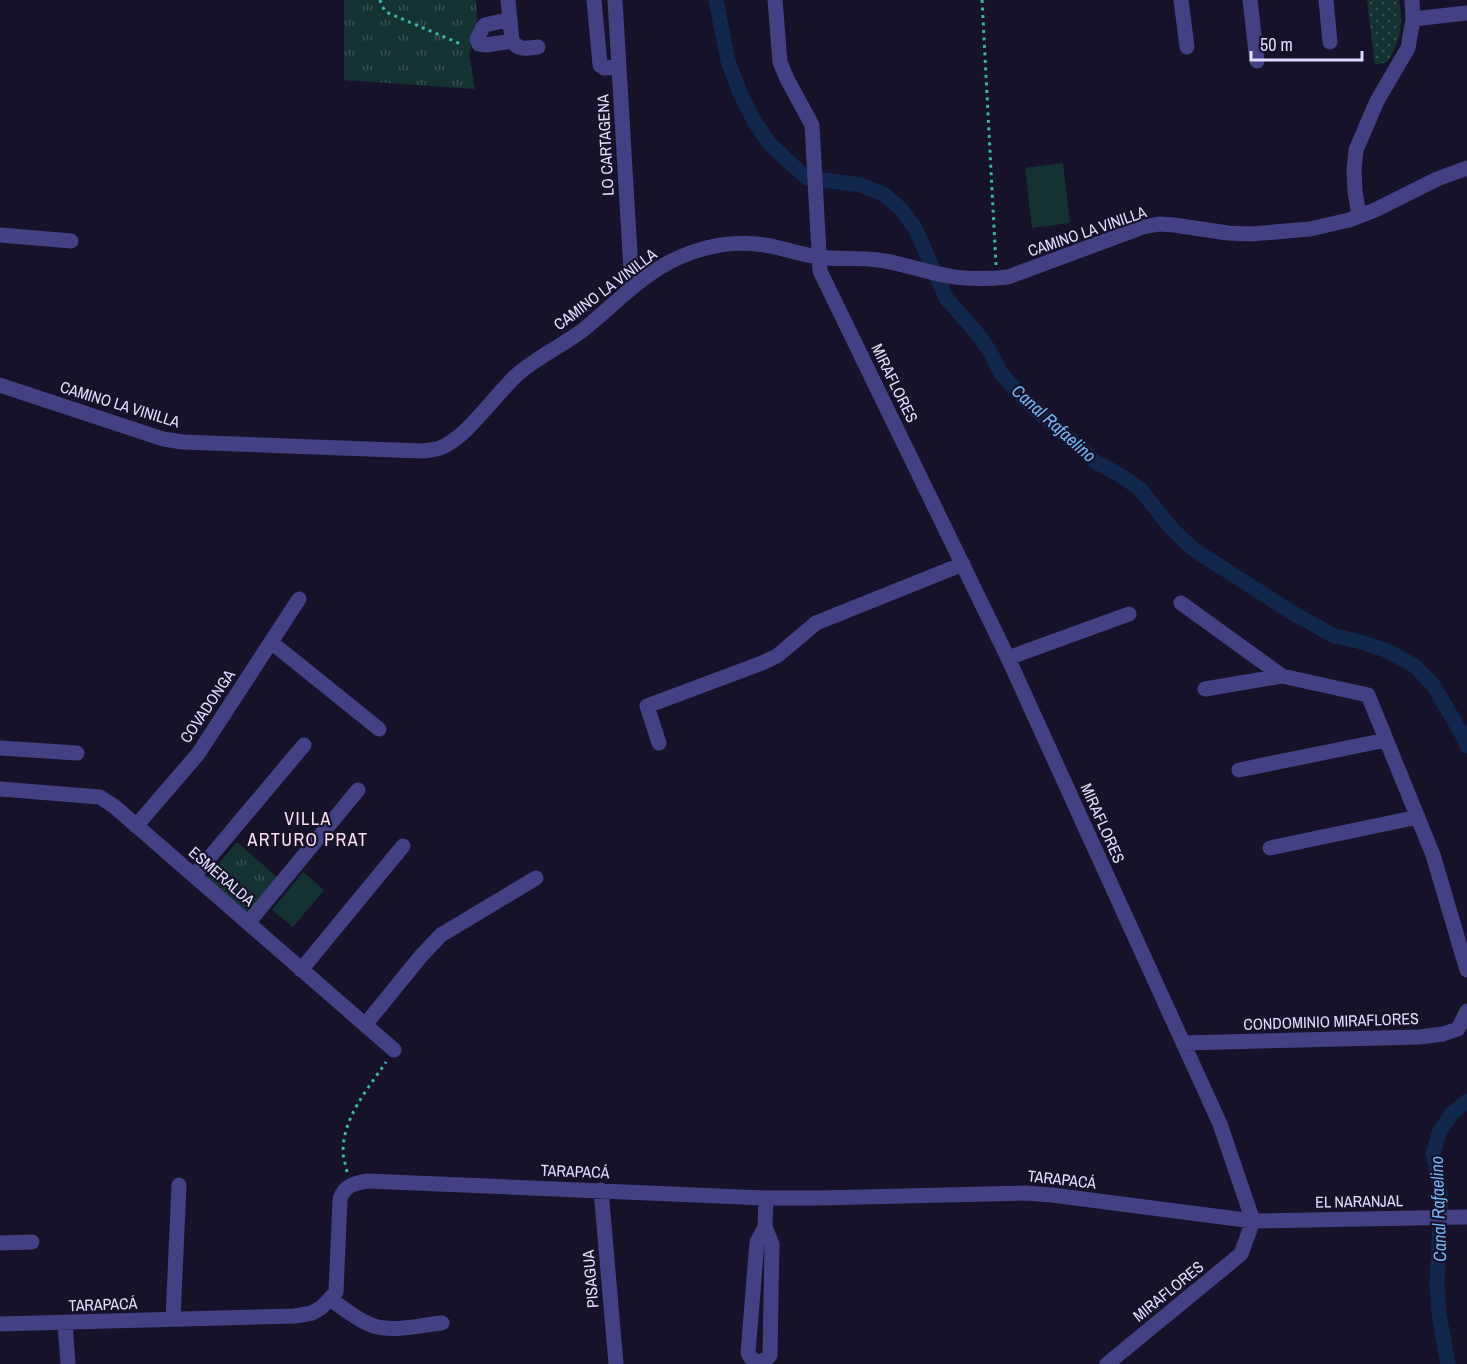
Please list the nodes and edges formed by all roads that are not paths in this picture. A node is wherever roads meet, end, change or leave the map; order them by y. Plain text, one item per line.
1 (508, 0) edge
2 (594, 0) edge
3 (615, 0) edge
4 (775, 0) edge
5 (1181, 0) edge
6 (1250, 0) edge
7 (1326, 0) edge
8 (1412, 0) edge
9 (1467, 13) edge
10 (510, 19) junction
11 (1413, 19) junction
12 (512, 40) junction
13 (1330, 42) dead end
14 (538, 47) dead end
15 (1187, 47) dead end
16 (1257, 61) dead end
17 (619, 67) junction
18 (1467, 168) edge
19 (1359, 216) junction
20 (0, 235) edge
21 (71, 241) dead end
22 (819, 257) junction
23 (632, 287) junction
24 (0, 385) edge
25 (963, 564) junction
26 (299, 599) dead end
27 (1181, 603) dead end
28 (1129, 614) dead end
29 (271, 642) junction
30 (1008, 658) junction
31 (1282, 676) junction
32 (1205, 689) dead end
33 (379, 729) dead end
34 (1386, 740) junction
35 (659, 743) dead end
36 (304, 745) dead end
37 (0, 748) edge
38 (77, 753) dead end
39 (1239, 770) dead end
40 (0, 789) edge
41 (358, 790) dead end
42 (1418, 817) junction
43 (136, 826) junction
44 (403, 846) dead end
45 (1270, 848) dead end
46 (194, 876) junction
47 (536, 878) dead end
48 (248, 923) junction
49 (301, 970) junction
50 (1467, 970) edge
51 (1467, 1011) edge
52 (365, 1025) junction
53 (1183, 1043) junction
54 (394, 1050) road end
55 (179, 1185) dead end
56 (601, 1190) junction
57 (766, 1198) junction
58 (1467, 1217) edge
59 (1252, 1221) junction
60 (765, 1227) junction
61 (32, 1242) dead end
62 (0, 1243) edge
63 (330, 1299) junction
64 (173, 1319) junction
65 (65, 1323) junction
66 (442, 1323) dead end
67 (0, 1324) edge
68 (68, 1364) edge
69 (616, 1364) edge
70 (1107, 1364) edge

1 - 10 street
2 - 17 street
3 - 17 street, LO CARTAGENA
4 - 22 street, MIRAFLORES
5 - 15 street
6 - 16 street
7 - 13 street
8 - 11 street
9 - 11 street
10 - 12 street
10 - 12 street
11 - 19 street
12 - 14 street
17 - 23 street, LO CARTAGENA
18 - 19 street, CAMINO LA VINILLA
19 - 22 street, CAMINO LA VINILLA
20 - 21 street
22 - 23 street, CAMINO LA VINILLA
22 - 25 street, MIRAFLORES
23 - 24 street, CAMINO LA VINILLA
25 - 30 street, MIRAFLORES
25 - 35 street
26 - 29 street, COVADONGA
27 - 31 street
28 - 30 street
29 - 33 street
29 - 43 street, COVADONGA
30 - 53 street, MIRAFLORES
31 - 32 street
31 - 34 street
34 - 39 street
34 - 42 street
36 - 46 street
37 - 38 street
40 - 43 street, ESMERALDA
41 - 48 street
42 - 45 street
42 - 50 street
43 - 46 street, ESMERALDA
44 - 49 street
46 - 48 street, ESMERALDA
47 - 52 street
48 - 49 street, ESMERALDA
49 - 52 street, ESMERALDA
51 - 53 street, CONDOMINIO MIRAFLORES
52 - 54 street, ESMERALDA
53 - 59 street, MIRAFLORES
55 - 64 street
56 - 57 street, TARAPACÁ
56 - 63 street, TARAPACÁ
56 - 69 street, PISAGUA
57 - 59 street, TARAPACÁ
57 - 60 street
58 - 59 street, EL NARANJAL
59 - 70 street, MIRAFLORES
60 - 60 street
61 - 62 street
63 - 64 street, TARAPACÁ
63 - 66 street
64 - 65 street, TARAPACÁ
65 - 67 street, TARAPACÁ
65 - 68 street

